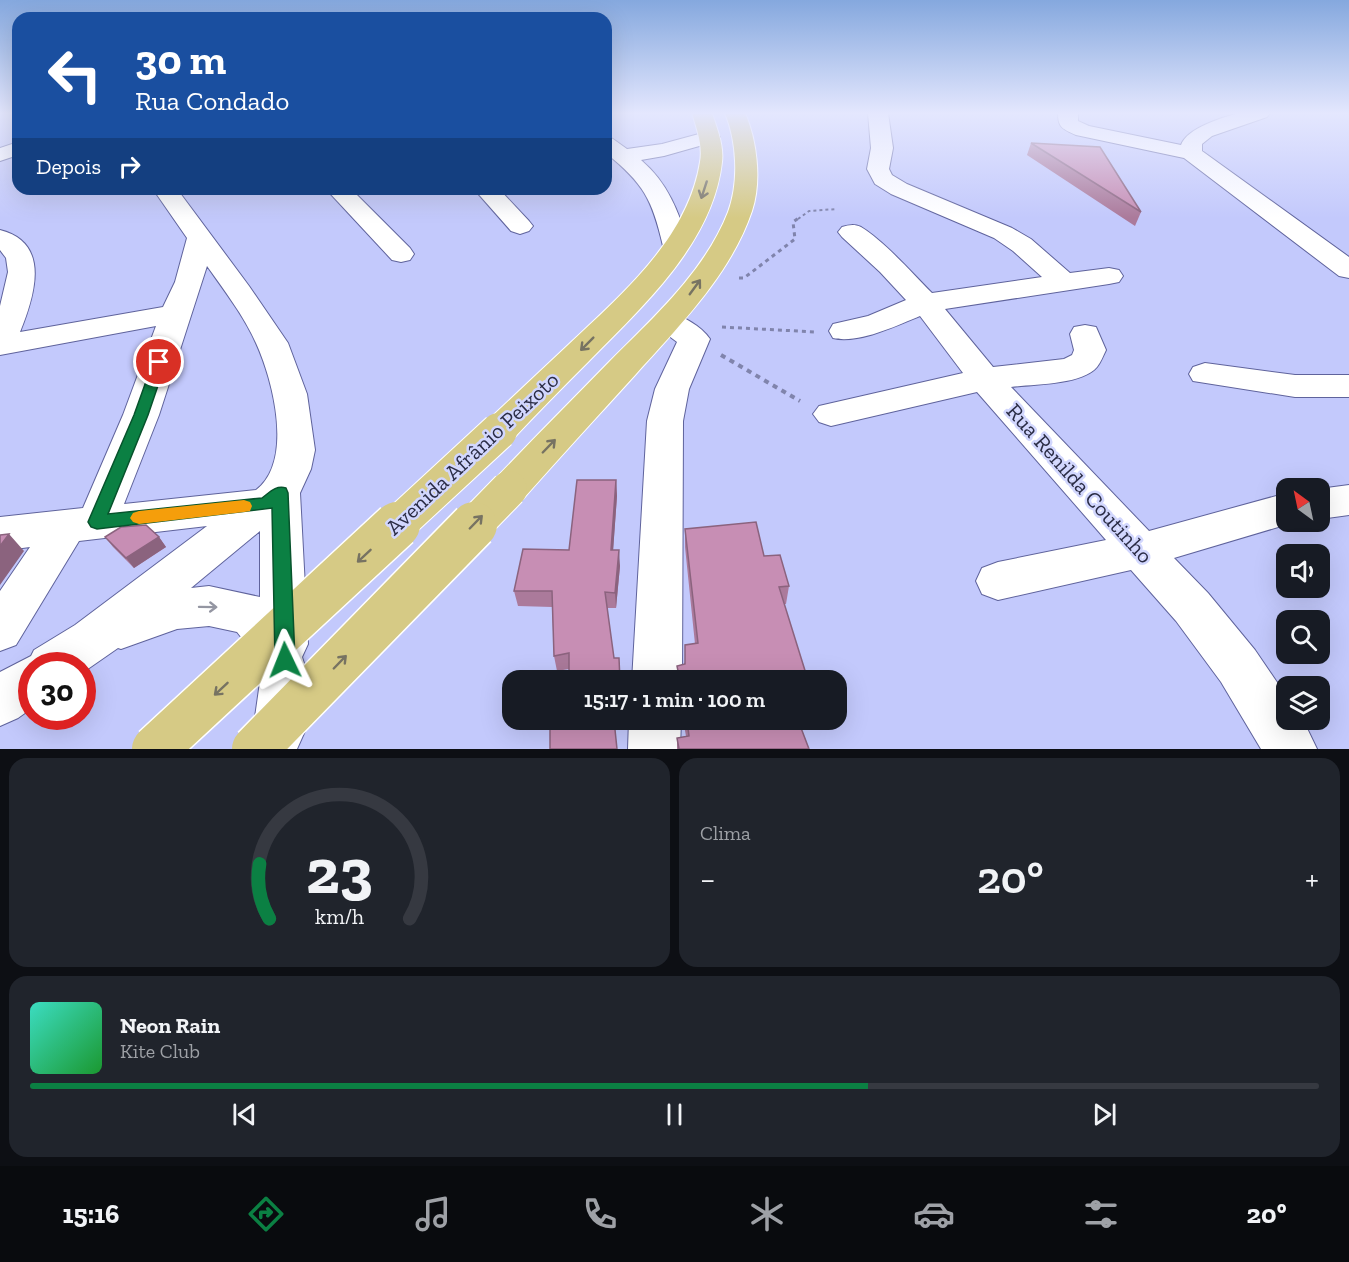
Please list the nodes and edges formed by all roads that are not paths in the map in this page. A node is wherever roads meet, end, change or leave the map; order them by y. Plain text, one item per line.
1 (667, 148) edge
2 (710, 148) edge
3 (744, 148) edge
4 (882, 148) edge
5 (1166, 148) edge
6 (1191, 148) edge
7 (614, 150) edge
8 (1191, 153) junction
9 (170, 195) edge
10 (344, 195) edge
11 (492, 195) edge
12 (845, 220) road end
13 (520, 226) dead end
14 (201, 237) junction
15 (0, 238) edge
16 (676, 246) junction
17 (401, 254) dead end
18 (1349, 270) edge
19 (1109, 276) dead end
20 (1063, 282) junction
21 (11, 289) edge
22 (925, 303) junction
23 (175, 314) junction
24 (681, 330) junction
25 (844, 331) road end
26 (1085, 334) dead end
27 (0, 344) edge
28 (1205, 374) dead end
29 (986, 380) junction
30 (1349, 386) edge
31 (831, 414) road end
32 (273, 498) junction
33 (1349, 500) edge
34 (1330, 503) edge
35 (1276, 512) edge
36 (82, 524) junction
37 (0, 534) edge
38 (1141, 550) junction
39 (998, 580) dead end
40 (0, 630) edge
41 (92, 640) junction
42 (73, 652) edge
43 (657, 670) edge
44 (285, 682) junction
45 (18, 689) edge
46 (0, 701) edge
47 (655, 730) edge
48 (155, 749) edge
49 (255, 749) edge
50 (276, 749) edge
51 (654, 749) edge
52 (1291, 749) edge

1 - 7 street
2 -> 16 main road, Avenida Afrânio Peixoto
24 -> 3 main road, Avenida Afrânio Peixoto
4 - 20 street
5 - 8 street
6 - 8 street
7 - 16 street
8 - 18 street
9 - 14 street
10 - 17 street
11 - 13 street
12 - 22 street, Rua Renilda Coutinho
14 - 23 street
14 - 32 street
15 - 21 street
16 -> 48 main road, Avenida Afrânio Peixoto, bridge
19 - 20 street
20 - 22 street
21 - 27 street
22 - 25 street
22 - 29 street, Rua Renilda Coutinho
23 - 27 street
23 - 36 street
24 - 43 street
49 -> 24 main road, Avenida Afrânio Peixoto, bridge
26 - 29 street
28 - 30 street
29 - 31 street
29 - 38 street, Rua Renilda Coutinho
32 - 36 street
32 - 41 street
32 - 44 street
33 - 34 street
35 - 38 street
36 - 37 street
36 - 40 street
38 - 39 street
38 - 52 street, Rua Renilda Coutinho
41 - 42 street
41 -> 44 street
44 - 50 street
45 - 46 street
47 - 51 street

